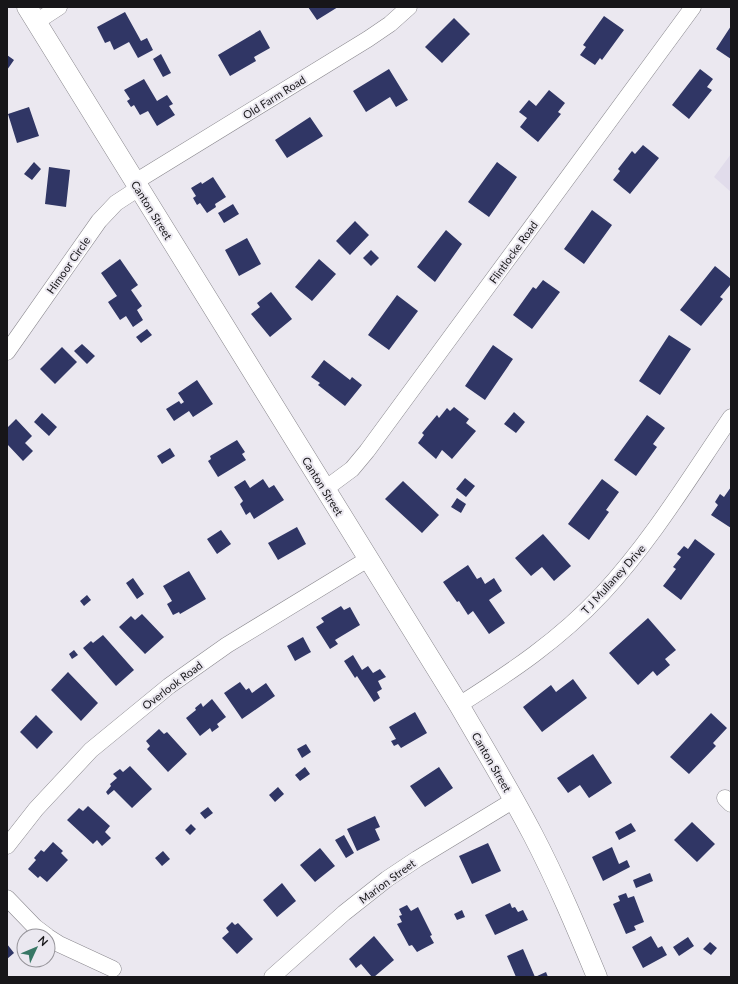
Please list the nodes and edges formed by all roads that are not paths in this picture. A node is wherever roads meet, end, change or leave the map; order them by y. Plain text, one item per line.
1 (59, 7) edge
2 (409, 7) edge
3 (693, 7) edge
4 (32, 14) edge
5 (137, 185) junction
6 (7, 352) edge
7 (731, 416) edge
8 (325, 489) junction
9 (368, 559) junction
10 (458, 705) junction
11 (514, 800) junction
12 (7, 846) edge
13 (7, 898) edge
14 (36, 928) edge
15 (56, 942) edge
16 (113, 969) dead end
17 (272, 977) edge
18 (597, 977) edge

1 - 4 street
2 - 5 street, Old Farm Road
3 - 8 street, Flintlocke Road
4 - 5 street, Canton Street
5 - 6 street, Himoor Circle
5 - 8 street, Canton Street
7 - 10 street, T J Mullaney Drive
8 - 9 street, Canton Street
9 - 10 street, Canton Street
9 - 12 street, Overlook Road
10 - 11 street, Canton Street
11 - 17 street, Marion Street
11 - 18 street, Canton Street
13 - 14 street
15 - 16 street

